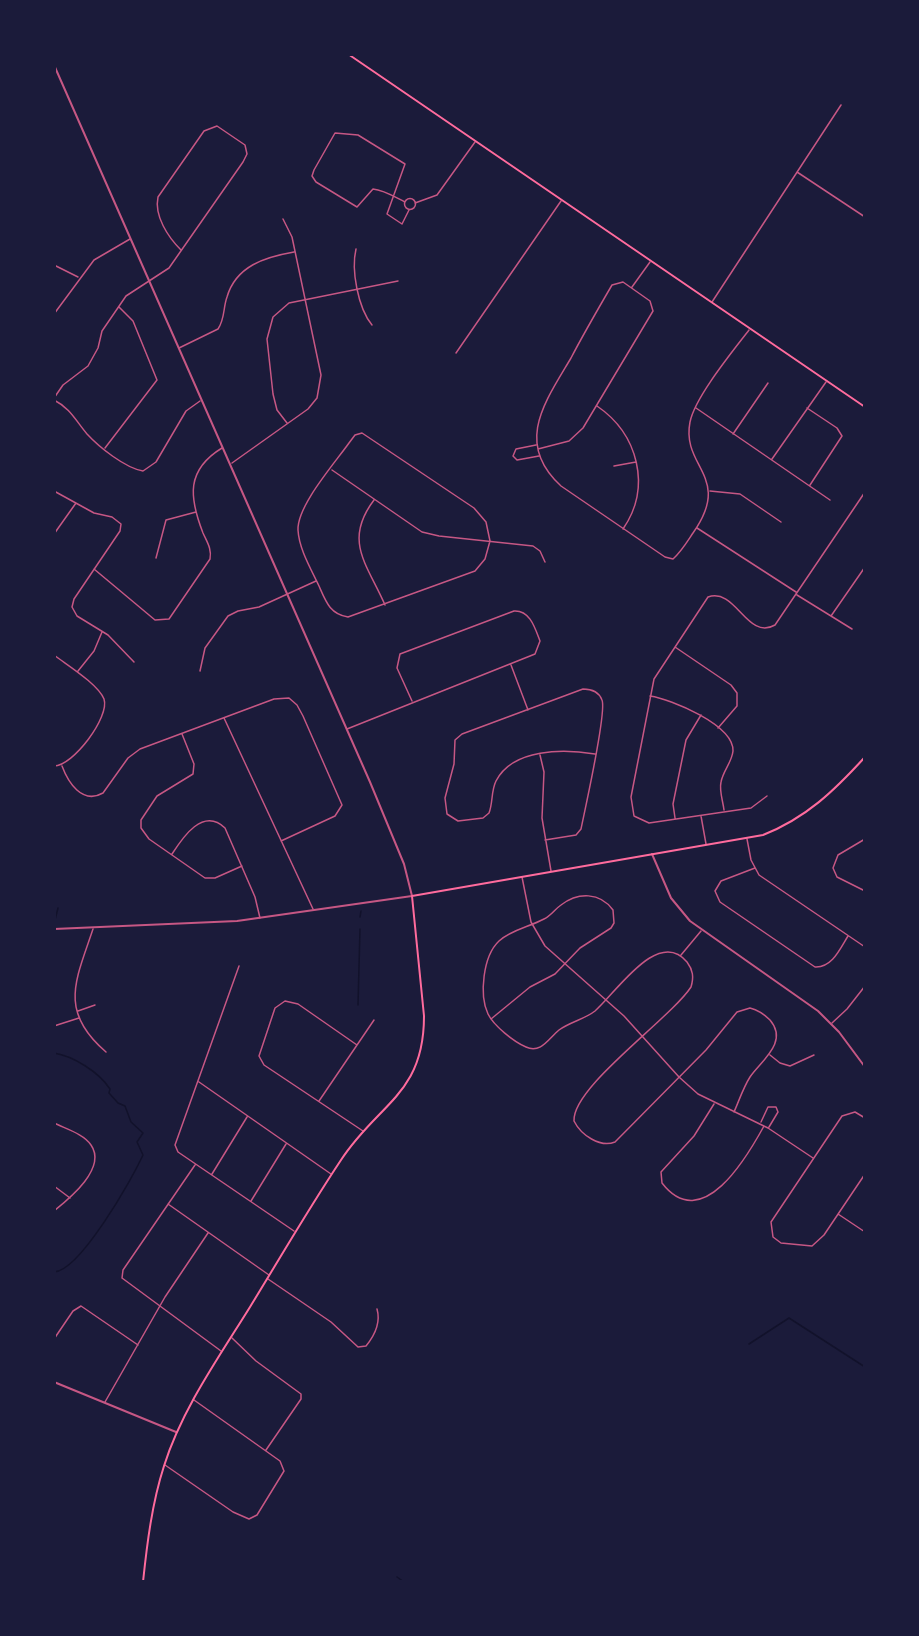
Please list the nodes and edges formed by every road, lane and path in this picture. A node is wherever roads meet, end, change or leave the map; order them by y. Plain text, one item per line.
1 (348, 54) edge
2 (54, 65) edge
3 (841, 105) dead end
4 (476, 141) junction
5 (796, 171) junction
6 (392, 196) junction
7 (561, 200) junction
8 (405, 202) junction
9 (415, 203) junction
10 (408, 210) junction
11 (865, 217) edge
12 (283, 219) dead end
13 (131, 239) junction
14 (356, 249) dead end
15 (182, 250) junction
16 (295, 252) junction
17 (651, 261) junction
18 (54, 265) edge
19 (79, 278) junction
20 (149, 280) junction
21 (398, 281) dead end
22 (358, 288) junction
23 (632, 288) junction
24 (305, 299) junction
25 (711, 303) junction
26 (119, 306) junction
27 (54, 314) edge
28 (372, 325) dead end
29 (750, 329) junction
30 (179, 348) junction
31 (456, 353) dead end
32 (826, 381) junction
33 (768, 383) dead end
34 (54, 399) edge
35 (202, 400) junction
36 (596, 406) junction
37 (865, 407) edge
38 (695, 408) junction
39 (807, 408) junction
40 (288, 424) junction
41 (734, 434) junction
42 (537, 445) junction
43 (223, 447) junction
44 (105, 448) junction
45 (538, 449) junction
46 (540, 456) junction
47 (772, 460) junction
48 (637, 461) junction
49 (231, 464) junction
50 (614, 466) dead end
51 (331, 469) junction
52 (810, 486) junction
53 (54, 491) edge
54 (710, 491) junction
55 (865, 492) edge
56 (375, 500) junction
57 (830, 500) dead end
58 (76, 502) junction
59 (197, 512) junction
60 (781, 522) dead end
61 (697, 528) junction
62 (623, 529) junction
63 (54, 534) edge
64 (490, 541) junction
65 (156, 558) dead end
66 (545, 562) dead end
67 (865, 567) edge
68 (94, 569) junction
69 (316, 581) junction
70 (796, 593) junction
71 (287, 595) junction
72 (385, 606) junction
73 (831, 617) junction
74 (852, 628) dead end
75 (103, 631) junction
76 (674, 646) junction
77 (54, 655) edge
78 (134, 662) dead end
79 (510, 664) junction
80 (200, 671) dead end
81 (78, 672) junction
82 (650, 695) junction
83 (412, 701) junction
84 (528, 710) junction
85 (701, 715) junction
86 (224, 718) junction
87 (718, 728) junction
88 (346, 729) junction
89 (182, 733) junction
90 (540, 754) junction
91 (595, 754) junction
92 (865, 757) edge
93 (54, 766) edge
94 (62, 766) junction
95 (767, 796) dead end
96 (725, 811) junction
97 (701, 815) junction
98 (675, 819) junction
99 (747, 839) junction
100 (865, 839) edge
101 (545, 840) junction
102 (281, 841) junction
103 (706, 846) junction
104 (652, 854) junction
105 (172, 855) junction
106 (242, 866) junction
107 (755, 868) junction
108 (550, 871) junction
109 (522, 876) junction
110 (865, 891) edge
111 (412, 896) junction
112 (314, 910) junction
113 (260, 918) junction
114 (532, 925) junction
115 (93, 928) junction
116 (54, 929) edge
117 (702, 931) junction
118 (848, 936) junction
119 (865, 947) edge
120 (681, 955) junction
121 (564, 964) junction
122 (239, 966) dead end
123 (865, 986) edge
124 (606, 1000) junction
125 (95, 1005) dead end
126 (77, 1011) junction
127 (79, 1018) junction
128 (491, 1019) junction
129 (374, 1020) dead end
130 (831, 1024) junction
131 (54, 1026) edge
132 (642, 1037) junction
133 (357, 1045) junction
134 (106, 1052) dead end
135 (769, 1055) junction
136 (814, 1055) dead end
137 (865, 1067) edge
138 (679, 1077) junction
139 (199, 1082) junction
140 (318, 1102) junction
141 (714, 1103) junction
142 (734, 1112) junction
143 (248, 1116) junction
144 (865, 1118) edge
145 (54, 1123) edge
146 (760, 1124) junction
147 (764, 1126) junction
148 (768, 1128) junction
149 (364, 1132) junction
150 (287, 1143) junction
151 (813, 1158) junction
152 (195, 1164) junction
153 (332, 1174) junction
154 (865, 1174) edge
155 (211, 1175) junction
156 (54, 1186) edge
157 (70, 1198) junction
158 (251, 1201) junction
159 (168, 1204) junction
160 (54, 1211) edge
161 (838, 1213) junction
162 (296, 1232) junction
163 (865, 1232) edge
164 (208, 1233) junction
165 (268, 1277) junction
166 (160, 1308) junction
167 (377, 1309) dead end
168 (231, 1337) junction
169 (54, 1340) edge
170 (138, 1345) junction
171 (222, 1352) junction
172 (54, 1382) edge
173 (194, 1400) junction
174 (105, 1403) junction
175 (178, 1432) junction
176 (266, 1450) junction
177 (164, 1464) junction
178 (143, 1582) edge

1 - 4 main road
2 - 13 street
3 - 5 street
4 - 7 main road
4 - 9 street
5 - 11 street
5 - 25 street
6 - 6 street
6 - 8 street
6 - 10 street
7 - 17 main road
7 - 31 street
8 - 9 street
8 - 10 street
9 - 10 street
12 - 16 street
13 - 19 street
13 - 20 street
14 - 22 street
15 - 15 street
15 - 20 street
16 - 24 street
16 - 30 street
17 - 23 street
17 - 25 main road
18 - 19 street
19 - 27 street
20 - 26 street
20 - 30 street
21 - 22 street
22 - 24 street
22 - 28 street
23 - 36 street
23 - 42 street
24 - 40 street
24 - 40 street
25 - 29 main road
26 - 34 street
26 - 44 street
29 - 32 main road
29 - 38 street
30 - 35 street
32 - 37 main road
32 - 39 street
33 - 41 street
34 - 44 street
35 - 43 street
35 - 44 street
36 - 45 street
36 - 48 street
38 - 41 street
38 - 54 street
39 - 47 street
39 - 52 street
40 - 49 street
41 - 47 street
42 - 45 street
42 - 46 street
43 - 49 street
43 - 59 street
45 - 46 street
46 - 62 street
47 - 52 street
48 - 50 street
48 - 62 street
49 - 71 street
51 - 56 street
51 - 64 street
51 - 69 street
52 - 57 street
53 - 58 street
54 - 60 street
54 - 61 street
55 - 70 street
56 - 64 street
56 - 72 street
58 - 63 street
58 - 68 street
59 - 65 street
59 - 68 street
61 - 62 street
61 - 70 street
64 - 66 street
64 - 72 street
67 - 73 street
68 - 75 street
69 - 71 street
69 - 72 street
70 - 73 street
70 - 76 street
71 - 80 street
71 - 88 street
73 - 74 street
75 - 78 street
75 - 81 street
76 - 82 street
76 - 87 street
77 - 81 street
79 - 83 street
79 - 83 street
79 - 84 street
81 - 94 street
82 - 85 street
82 - 98 street
83 - 88 street
84 - 90 street
84 - 91 street
85 - 87 street
85 - 98 street
86 - 89 street
86 - 102 street
86 - 102 street
87 - 96 street
88 - 111 street
89 - 94 street
89 - 105 street
90 - 91 street
90 - 101 street
91 - 101 street
92 - 99 main road
93 - 94 street
95 - 96 street
96 - 97 street
97 - 98 street
97 - 103 street
99 - 103 main road
99 - 107 street
100 - 110 street
101 - 108 street
102 - 112 street
103 - 104 main road
104 - 108 main road
104 - 117 street
105 - 106 street
105 - 106 street
106 - 113 street
107 - 118 street
107 - 118 street
108 - 109 main road
109 - 111 main road
109 - 114 street
111 - 112 street
111 - 149 main road
112 - 113 street
113 - 115 street
114 - 121 street
114 - 121 street
114 - 128 street
115 - 116 street
115 - 126 street
117 - 120 street
117 - 130 street
118 - 119 street
120 - 124 street
120 - 132 street
121 - 124 street
121 - 128 street
122 - 139 street
123 - 130 street
124 - 128 street
124 - 132 street
125 - 126 street
126 - 127 street
127 - 131 street
127 - 134 street
129 - 133 street
130 - 137 street
132 - 138 street
132 - 138 street
133 - 140 street
133 - 140 street
135 - 136 street
135 - 138 street
135 - 142 street
138 - 141 street
139 - 143 street
139 - 152 street
140 - 149 street
141 - 142 street
141 - 147 street
142 - 146 street
143 - 150 street
143 - 155 street
144 - 151 street
145 - 157 street
146 - 147 street
146 - 148 street
147 - 148 street
148 - 151 street
149 - 153 main road
150 - 153 street
150 - 158 street
151 - 161 street
152 - 155 street
152 - 159 street
153 - 162 main road
154 - 161 street
155 - 158 street
156 - 157 street
157 - 160 street
158 - 162 street
159 - 164 street
159 - 166 street
161 - 163 street
162 - 165 main road
164 - 165 street
164 - 166 street
165 - 167 street
165 - 168 main road
166 - 170 street
166 - 171 street
168 - 171 main road
168 - 176 street
169 - 170 street
170 - 174 street
171 - 173 main road
172 - 174 street
173 - 175 main road
173 - 176 street
174 - 175 street
175 - 177 main road
176 - 177 street
177 - 178 main road

